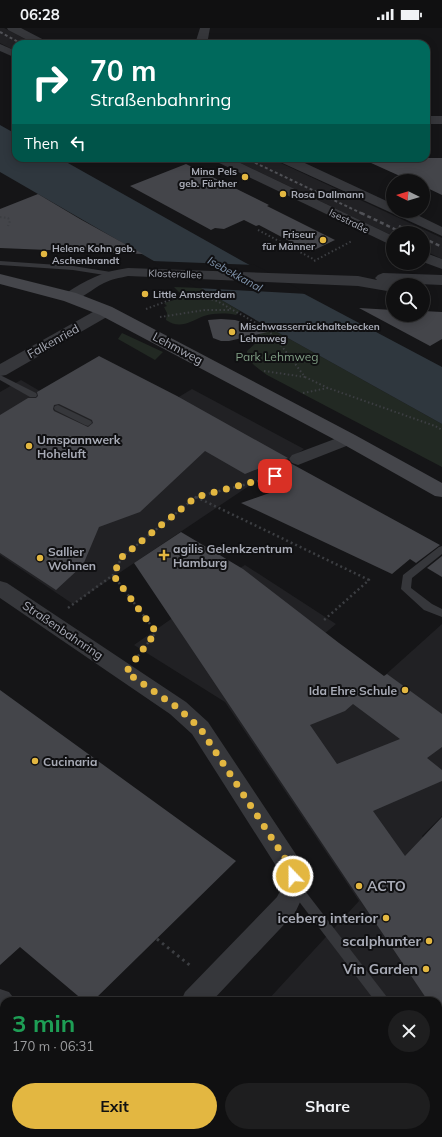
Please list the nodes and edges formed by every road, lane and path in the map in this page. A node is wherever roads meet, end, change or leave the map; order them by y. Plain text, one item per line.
1 (12, 28) edge
2 (205, 28) edge
3 (36, 40) edge
4 (202, 40) edge
5 (0, 47) edge
6 (12, 53) edge
7 (430, 120) edge
8 (442, 120) edge
9 (228, 162) edge
10 (292, 162) edge
11 (386, 206) edge
12 (0, 218) edge
13 (413, 218) edge
14 (8, 226) dead end
15 (258, 230) dead end
16 (442, 232) edge
17 (356, 239) dead end
18 (386, 239) edge
19 (430, 259) edge
20 (315, 260) junction
21 (311, 262) dead end
22 (0, 263) edge
23 (442, 265) edge
24 (404, 270) edge
25 (111, 274) junction
26 (394, 278) edge
27 (0, 279) edge
28 (442, 280) edge
29 (430, 281) edge
30 (386, 283) edge
31 (430, 288) edge
32 (442, 289) edge
33 (70, 297) junction
34 (149, 307) dead end
35 (233, 310) junction
36 (106, 311) junction
37 (157, 317) dead end
38 (0, 370) edge
39 (260, 371) dead end
40 (0, 377) edge
41 (306, 377) junction
42 (328, 388) junction
43 (298, 393) dead end
44 (33, 395) dead end
45 (58, 408) dead end
46 (88, 423) dead end
47 (442, 430) edge
48 (348, 439) junction
49 (298, 459) dead end
50 (275, 476) dead end
51 (442, 491) edge
52 (196, 497) junction
53 (442, 549) edge
54 (113, 575) junction
55 (0, 588) edge
56 (442, 612) edge
57 (323, 621) dead end
58 (50, 622) junction
59 (126, 672) junction
60 (296, 887) junction
61 (157, 938) dead end
62 (213, 983) junction
63 (198, 997) edge
64 (380, 997) edge

1 - 3 street
2 - 4 street
5 - 6 street
7 - 8 street
9 - 18 street, Isestraße
10 - 11 street
12 - 14 path
13 - 16 street
15 - 20 path
17 - 20 path
19 - 23 street
20 - 21 path
22 - 25 lane
24 - 26 street, Klosterallee
25 - 30 street, Klosterallee
25 - 33 street, Klosterallee
27 - 33 street, Lehmweg
28 - 29 street, Klosterallee
31 - 32 street
33 - 36 street, Lehmweg
34 - 35 path
35 - 37 path
35 - 41 path
36 - 38 street, Falkenried
36 - 48 street, Lehmweg
39 - 41 path
40 - 44 lane
41 - 42 path
42 - 43 path
42 - 47 path
45 - 46 lane
48 - 49 street
48 - 51 street, Lehmweg
50 - 52 path
52 - 54 path
52 - 57 path
53 - 56 lane
54 - 58 path
54 - 59 path
55 - 58 street, Straßenbahnring
58 - 59 street, Straßenbahnring
59 - 60 street, Straßenbahnring
60 - 62 street
60 - 64 lane, Straßenbahnring
61 - 62 path
62 - 63 street

